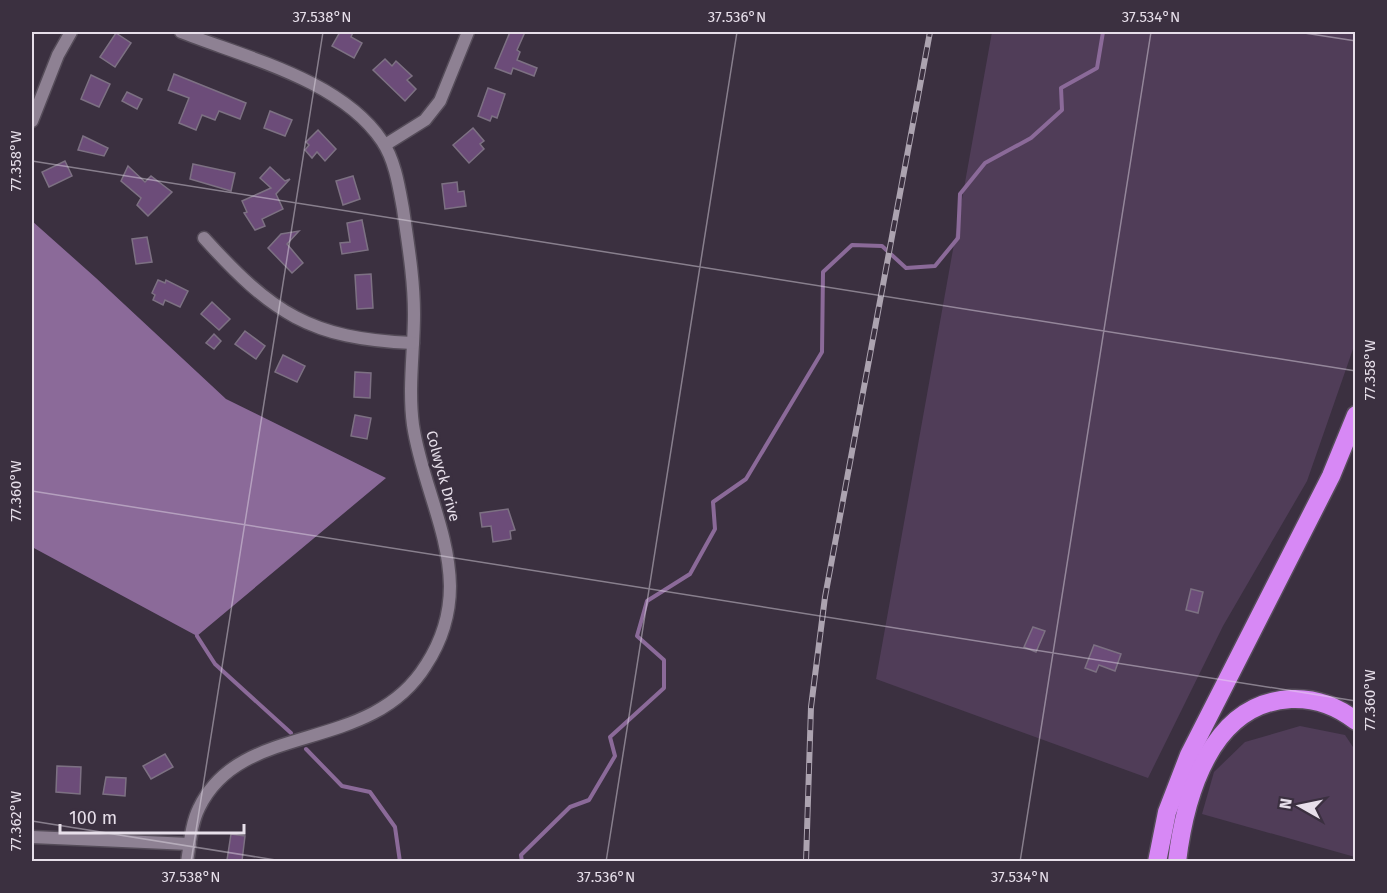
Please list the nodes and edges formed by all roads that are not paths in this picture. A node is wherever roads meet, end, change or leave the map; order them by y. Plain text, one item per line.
1 (71, 32) edge
2 (181, 32) edge
3 (468, 32) edge
4 (32, 121) edge
5 (385, 145) junction
6 (204, 238) dead end
7 (413, 343) junction
8 (1356, 415) edge
9 (1356, 721) edge
10 (32, 837) edge
11 (190, 844) junction
12 (187, 861) edge
13 (1157, 861) edge
14 (1177, 861) edge

1 - 4 street
2 - 5 street, Colwyck Drive
3 - 5 street
5 - 7 street, Colwyck Drive
6 - 7 street
7 - 11 street, Colwyck Drive
8 - 13 highway
9 - 14 highway
10 - 11 street
11 - 12 street, Colwyck Drive

